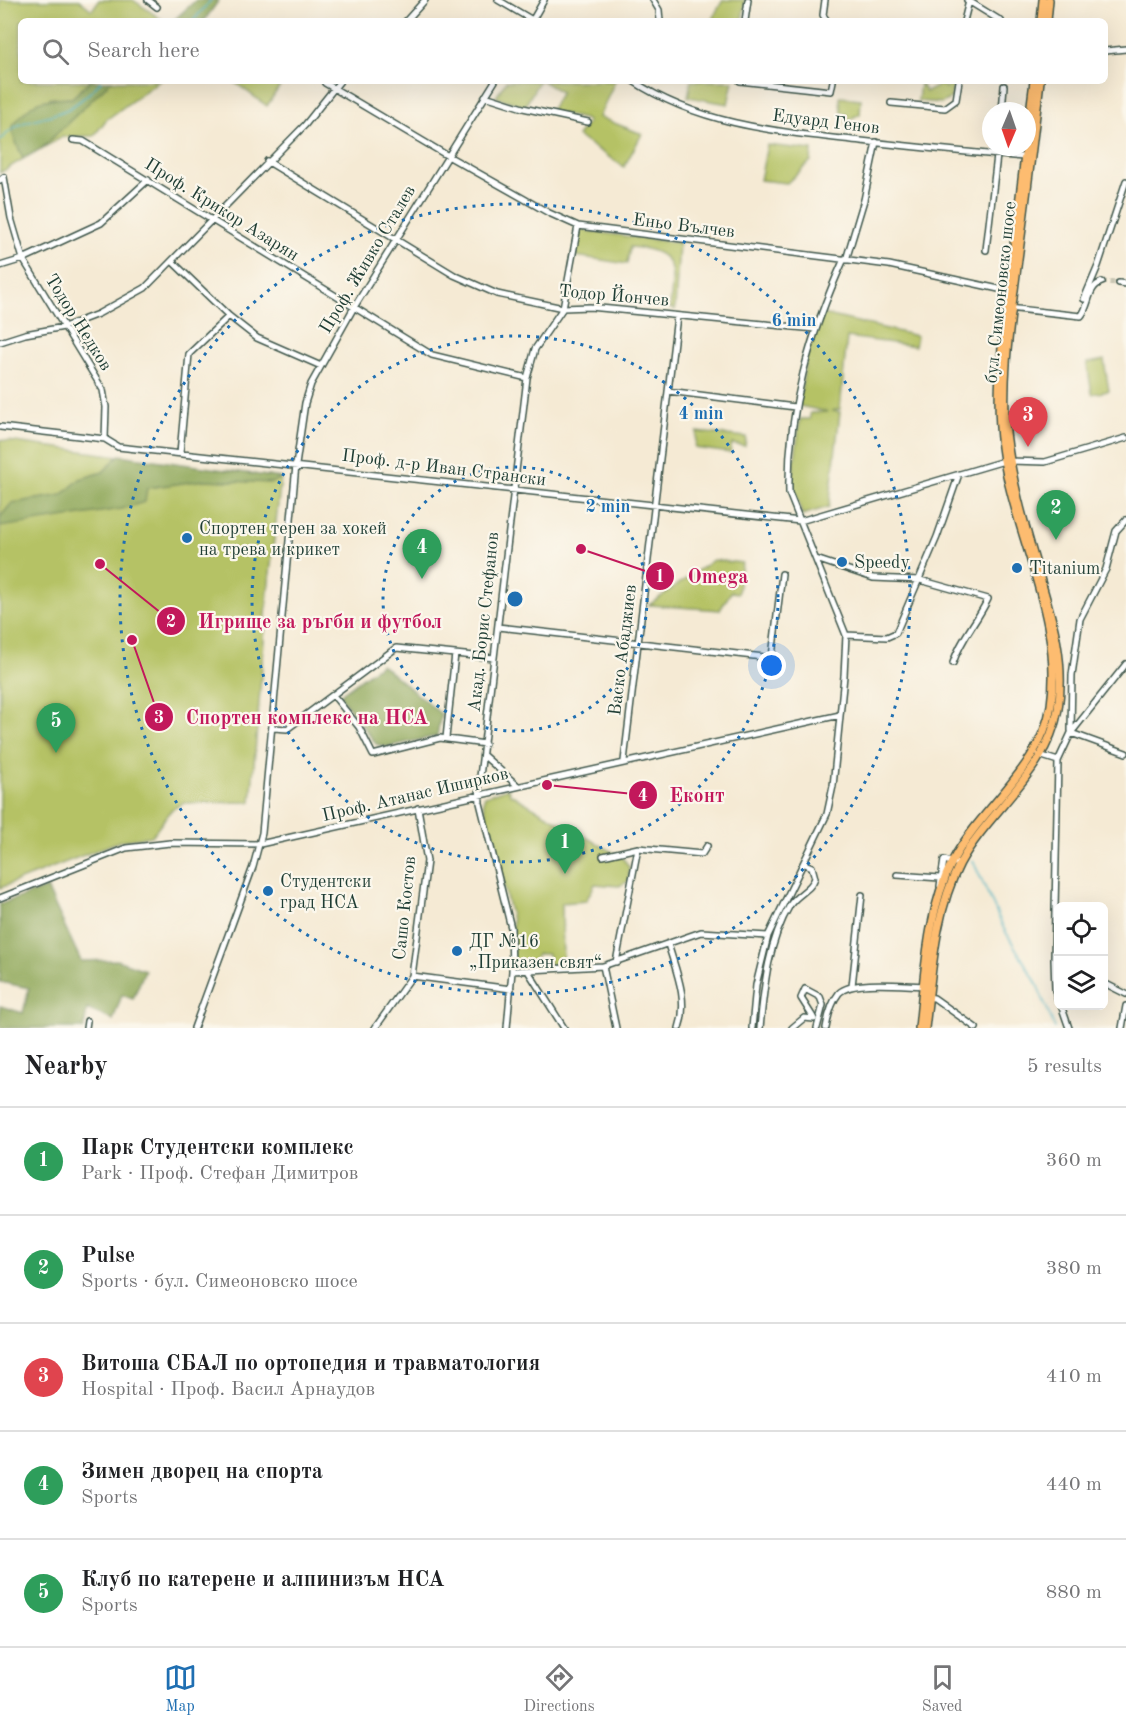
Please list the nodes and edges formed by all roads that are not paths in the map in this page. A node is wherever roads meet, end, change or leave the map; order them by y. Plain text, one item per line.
1 (148, 0) edge
2 (425, 0) edge
3 (498, 0) edge
4 (544, 0) edge
5 (653, 0) edge
6 (748, 0) edge
7 (825, 0) edge
8 (1043, 0) edge
9 (1049, 0) edge
10 (968, 1) edge
11 (157, 8) dead end
12 (409, 18) edge
13 (528, 18) edge
14 (535, 18) edge
15 (660, 18) edge
16 (745, 18) edge
17 (826, 18) edge
18 (965, 18) edge
19 (996, 18) edge
20 (1041, 18) edge
21 (1047, 18) edge
22 (1126, 49) edge
23 (1108, 51) edge
24 (327, 84) edge
25 (338, 84) edge
26 (493, 84) edge
27 (639, 84) edge
28 (767, 84) edge
29 (832, 84) edge
30 (959, 84) edge
31 (1034, 84) edge
32 (1040, 84) edge
33 (1004, 86) dead end
34 (333, 90) junction
35 (485, 96) junction
36 (1003, 102) edge
37 (1031, 102) edge
38 (891, 104) dead end
39 (588, 122) dead end
40 (73, 140) dead end
41 (876, 142) junction
42 (982, 153) edge
43 (448, 156) junction
44 (997, 156) edge
45 (1010, 156) edge
46 (1024, 157) joint
47 (267, 161) junction
48 (2, 178) edge
49 (148, 180) junction
50 (1126, 181) edge
51 (213, 219) junction
52 (578, 226) junction
53 (397, 239) junction
54 (986, 250) dead end
55 (845, 259) junction
56 (23, 260) junction
57 (173, 262) junction
58 (0, 266) edge
59 (1102, 282) dead end
60 (1008, 291) junction
61 (1084, 299) dead end
62 (562, 308) junction
63 (1009, 308) junction
64 (353, 309) junction
65 (229, 316) junction
66 (677, 316) junction
67 (64, 327) junction
68 (815, 329) junction
69 (0, 342) edge
70 (321, 366) junction
71 (527, 378) junction
72 (668, 391) junction
73 (795, 407) junction
74 (0, 427) edge
75 (105, 438) junction
76 (1126, 438) edge
77 (180, 453) junction
78 (1006, 461) junction
79 (296, 465) junction
80 (959, 474) junction
81 (513, 491) junction
82 (654, 507) junction
83 (1126, 520) edge
84 (800, 521) junction
85 (816, 559) junction
86 (782, 574) dead end
87 (920, 580) junction
88 (498, 627) junction
89 (846, 635) junction
90 (637, 643) junction
91 (455, 654) junction
92 (494, 658) junction
93 (953, 663) dead end
94 (1126, 664) edge
95 (333, 695) junction
96 (840, 715) junction
97 (274, 728) junction
98 (1071, 733) junction
99 (447, 738) junction
100 (485, 744) junction
101 (1037, 753) junction
102 (1126, 753) edge
103 (483, 755) junction
104 (624, 761) junction
105 (1058, 761) junction
106 (518, 786) junction
107 (479, 795) junction
108 (418, 808) junction
109 (260, 844) junction
110 (707, 846) dead end
111 (638, 848) junction
112 (603, 856) dead end
113 (805, 864) junction
114 (956, 864) junction
115 (897, 874) dead end
116 (940, 878) junction
117 (862, 895) dead end
118 (940, 897) junction
119 (0, 898) edge
120 (768, 936) junction
121 (668, 944) junction
122 (1056, 956) edge
123 (616, 962) junction
124 (603, 966) junction
125 (512, 971) junction
126 (528, 971) junction
127 (412, 976) junction
128 (1108, 985) edge
129 (852, 986) junction
130 (927, 986) junction
131 (511, 989) junction
132 (1126, 994) edge
133 (926, 997) junction
134 (1126, 1006) edge
135 (1063, 1010) edge
136 (813, 1017) junction
137 (817, 1027) edge
138 (194, 1028) edge
139 (375, 1028) edge
140 (507, 1028) edge
141 (564, 1028) edge
142 (616, 1028) edge
143 (679, 1028) edge
144 (752, 1028) edge
145 (760, 1028) edge
146 (792, 1028) edge
147 (826, 1028) edge
148 (919, 1028) edge
149 (925, 1028) edge
150 (976, 1028) edge
151 (1069, 1028) edge
152 (1122, 1028) edge

1 - 11 street
2 - 12 street
3 - 13 street
4 - 14 street
5 - 15 street
6 - 16 street
7 - 17 street
8 - 20 main road
9 - 21 main road
10 - 18 street
10 - 19 street
22 - 23 street
24 - 34 street, Еньо Вълчев
25 - 34 street
26 - 35 street, Проф. Живко Сталев
27 - 41 street, Едуард Генов
28 - 29 street
30 - 38 street
31 - 37 main road
32 - 63 main road, бул. Симеоновско шосе
33 - 36 street
34 - 43 street, Еньо Вълчев
34 - 47 street
35 - 39 street
35 - 43 street, Проф. Живко Сталев
40 - 49 street, Проф. Крикор Азарян
41 - 42 street, Едуард Генов
41 - 55 street
43 - 52 street, Еньо Вълчев
43 - 53 street, Проф. Живко Сталев
44 - 54 street
45 - 46 street, Едуард Генов
46 - 60 main road, бул. Симеоновско шосе
47 - 51 street
47 - 53 street, Тодор Йончев
48 - 56 street, Тодор Недков
49 - 51 street, Проф. Крикор Азарян
49 - 56 street
50 - 61 street
51 - 57 street
51 - 64 street, Проф. Крикор Азарян
52 - 55 street, Еньо Вълчев
52 - 62 street, Акад. Борис Стефанов
53 - 62 street, Тодор Йончев
53 - 64 street, Проф. Живко Сталев
55 - 60 street, Еньо Вълчев
55 - 68 street
56 - 58 street
56 - 67 street, Тодор Недков
57 - 65 street
57 - 67 street
59 - 63 street
60 - 63 main road, бул. Симеоновско шосе
62 - 66 street, Тодор Йончев
62 - 71 street, Акад. Борис Стефанов
63 - 78 main road, бул. Симеоновско шосе
64 - 70 street, Проф. Живко Сталев
64 - 71 street, Проф. Крикор Азарян
65 - 70 street
65 - 77 street
66 - 68 street, Тодор Йончев
66 - 72 street, Васко Абаджиев
67 - 69 street
67 - 75 street, Тодор Недков
68 - 73 street
70 - 79 street, Проф. Живко Сталев
71 - 81 street, Акад. Борис Стефанов
72 - 73 street
72 - 82 street, Васко Абаджиев
73 - 84 street
74 - 75 street, Проф. д-р Иван Странски
75 - 77 street, Проф. д-р Иван Странски
76 - 78 street, Проф. д-р Иван Странски
77 - 79 street, Проф. д-р Иван Странски
78 - 80 street, Проф. д-р Иван Странски
78 - 101 main road, бул. Симеоновско шосе
79 - 81 street, Проф. д-р Иван Странски
79 - 97 street, Проф. Живко Сталев
80 - 84 street, Проф. д-р Иван Странски
80 - 87 street
81 - 82 street, Проф. д-р Иван Странски
81 - 88 street, Акад. Борис Стефанов
82 - 84 street, Проф. д-р Иван Странски
82 - 90 street, Васко Абаджиев
83 - 98 street
84 - 85 street
85 - 87 street
85 - 89 street
86 - 90 street
87 - 89 street
87 - 93 street
88 - 90 street
88 - 92 street, Акад. Борис Стефанов
89 - 96 street
90 - 104 street, Васко Абаджиев
91 - 92 street
91 - 95 street
91 - 99 street
92 - 100 street, Акад. Борис Стефанов
94 - 98 street
95 - 97 street
95 - 99 street
96 - 104 street, Проф. Атанас Иширков
96 - 113 street
97 - 109 street, Проф. Живко Сталев
98 - 102 street
98 - 105 street
99 - 100 street
100 - 103 street, Акад. Борис Стефанов
101 - 105 street
101 - 114 main road, бул. Симеоновско шосе
103 - 106 street
103 - 107 street, Акад. Борис Стефанов
104 - 106 street, Проф. Атанас Иширков
105 - 122 street
106 - 107 street, Проф. Атанас Иширков
107 - 108 street, Проф. Атанас Иширков
107 - 125 street, Акад. Борис Стефанов
108 - 109 street, Проф. Атанас Иширков
108 - 127 street, Сашо Костов
109 - 119 street, Проф. Атанас Иширков
109 - 138 street, Проф. Живко Сталев
110 - 111 street
111 - 112 street
111 - 123 street
113 - 120 street
113 - 145 street
114 - 116 street, бул. Симеоновско шосе
114 - 118 main road, бул. Симеоновско шосе
114 - 130 main road, бул. Симеоновско шосе
115 - 116 street
116 - 118 street, бул. Симеоновско шосе
117 - 129 street
118 - 130 main road, бул. Симеоновско шосе
120 - 121 street
120 - 144 street
121 - 123 street
121 - 143 street
123 - 124 street
124 - 126 street
124 - 142 street
125 - 126 street
125 - 131 street, Акад. Борис Стефанов
126 - 141 street
127 - 131 street
127 - 139 street
128 - 132 street
129 - 130 street
129 - 147 street
130 - 133 main road, бул. Симеоновско шосе
131 - 140 street, Акад. Борис Стефанов
133 - 148 main road, бул. Симеоновско шосе
133 - 149 main road, бул. Симеоновско шосе
133 - 150 street
134 - 152 street
135 - 151 street
136 - 137 street
136 - 137 street
136 - 146 street

